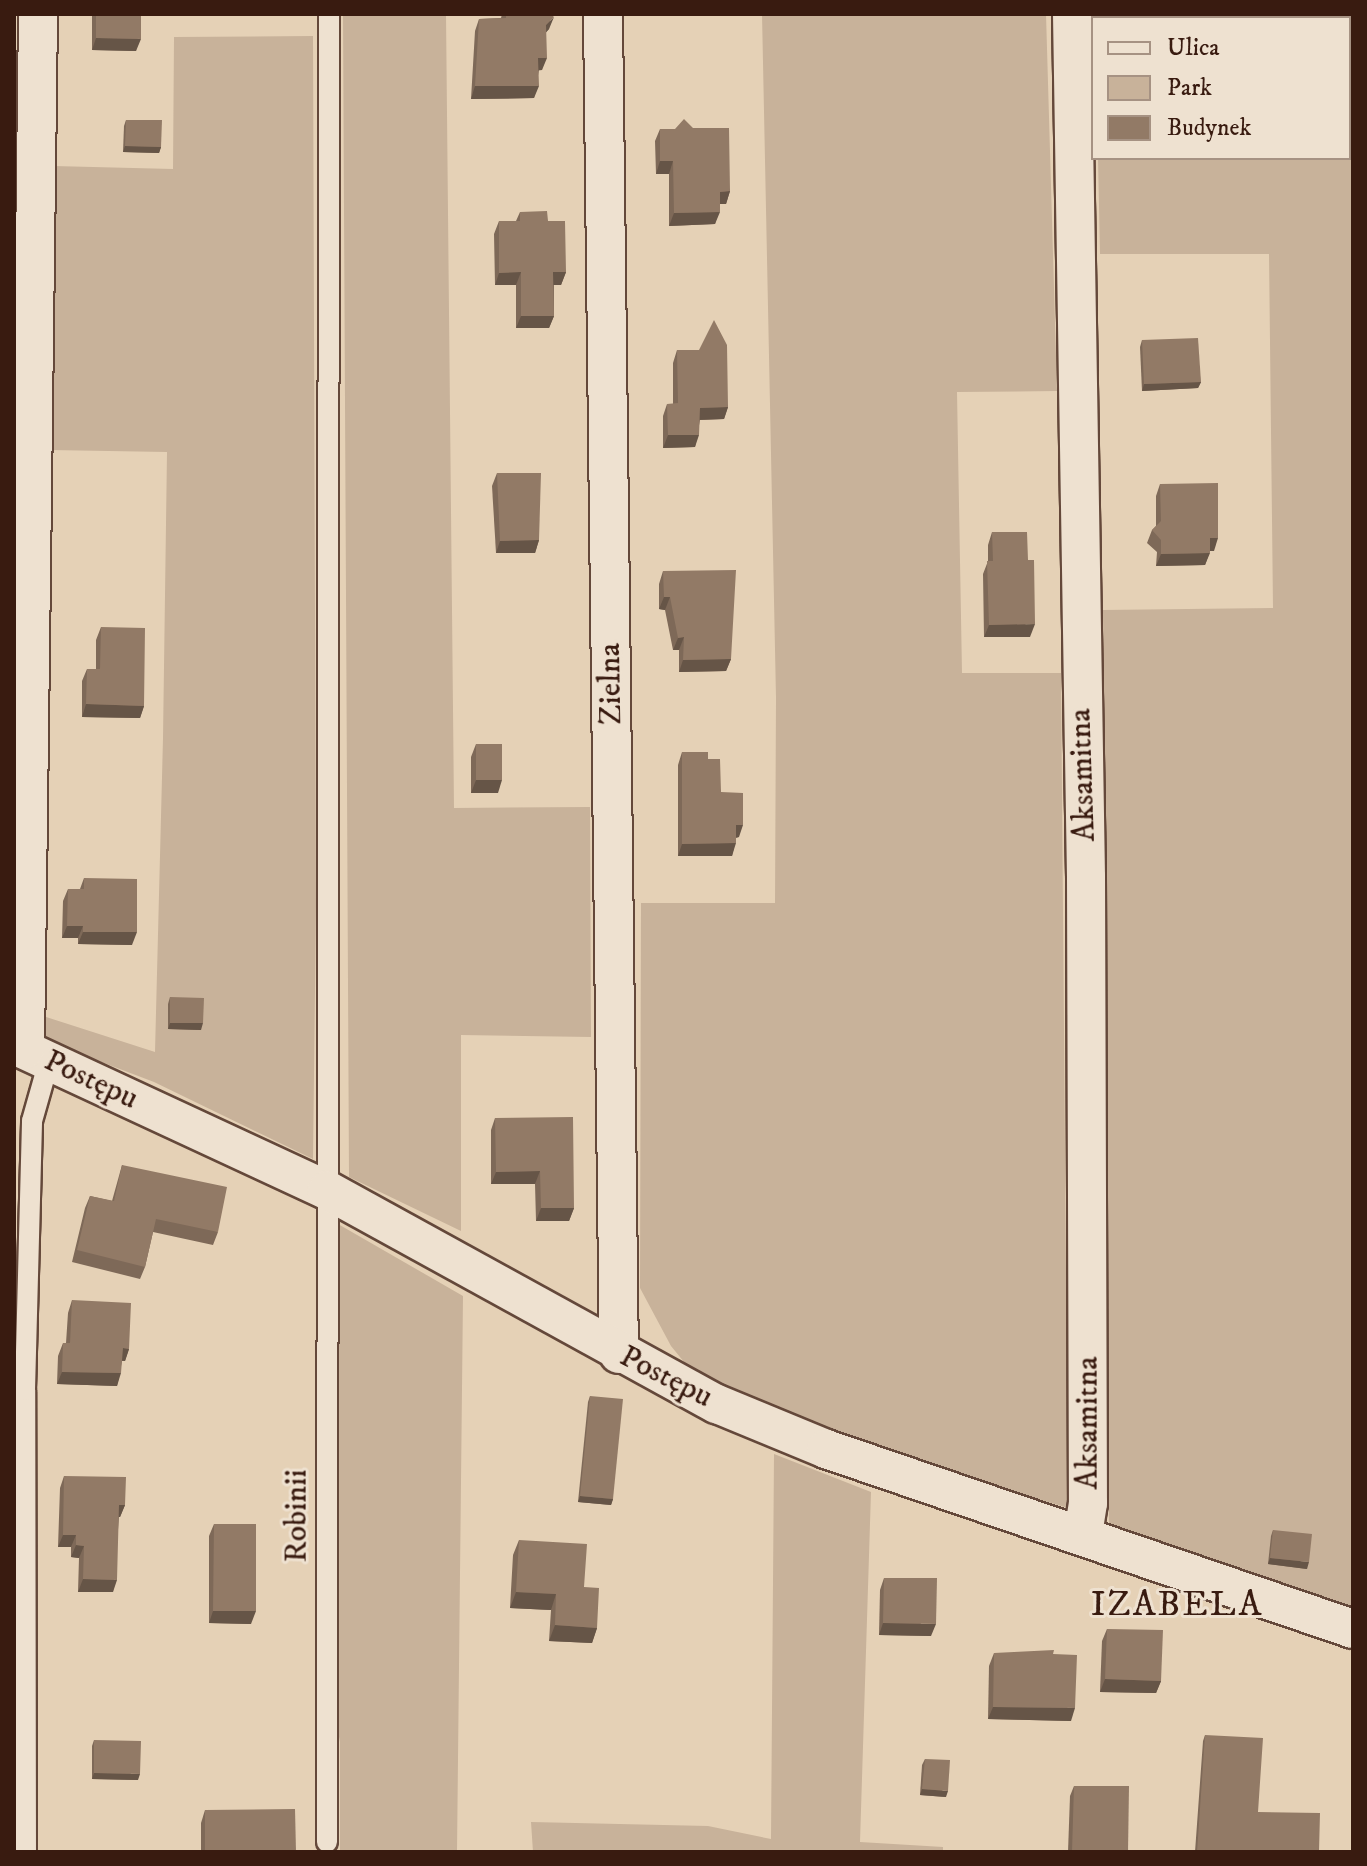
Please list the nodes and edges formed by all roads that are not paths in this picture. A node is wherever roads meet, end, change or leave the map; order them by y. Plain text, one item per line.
1 (38, 14) edge
2 (329, 14) edge
3 (603, 14) edge
4 (1072, 14) edge
5 (29, 1051) edge
6 (327, 1190) junction
7 (619, 1354) junction
8 (1083, 1536) junction
9 (1353, 1629) edge
10 (327, 1842) dead end
11 (26, 1852) edge

1 - 5 street
2 - 6 lane, Robinii
3 - 7 street, Zielna
4 - 8 street, Aksamitna
5 - 6 street, Postępu
5 - 11 lane
6 - 7 street, Postępu
6 - 10 lane, Robinii
7 - 8 street, Postępu
8 - 9 street, Postępu

